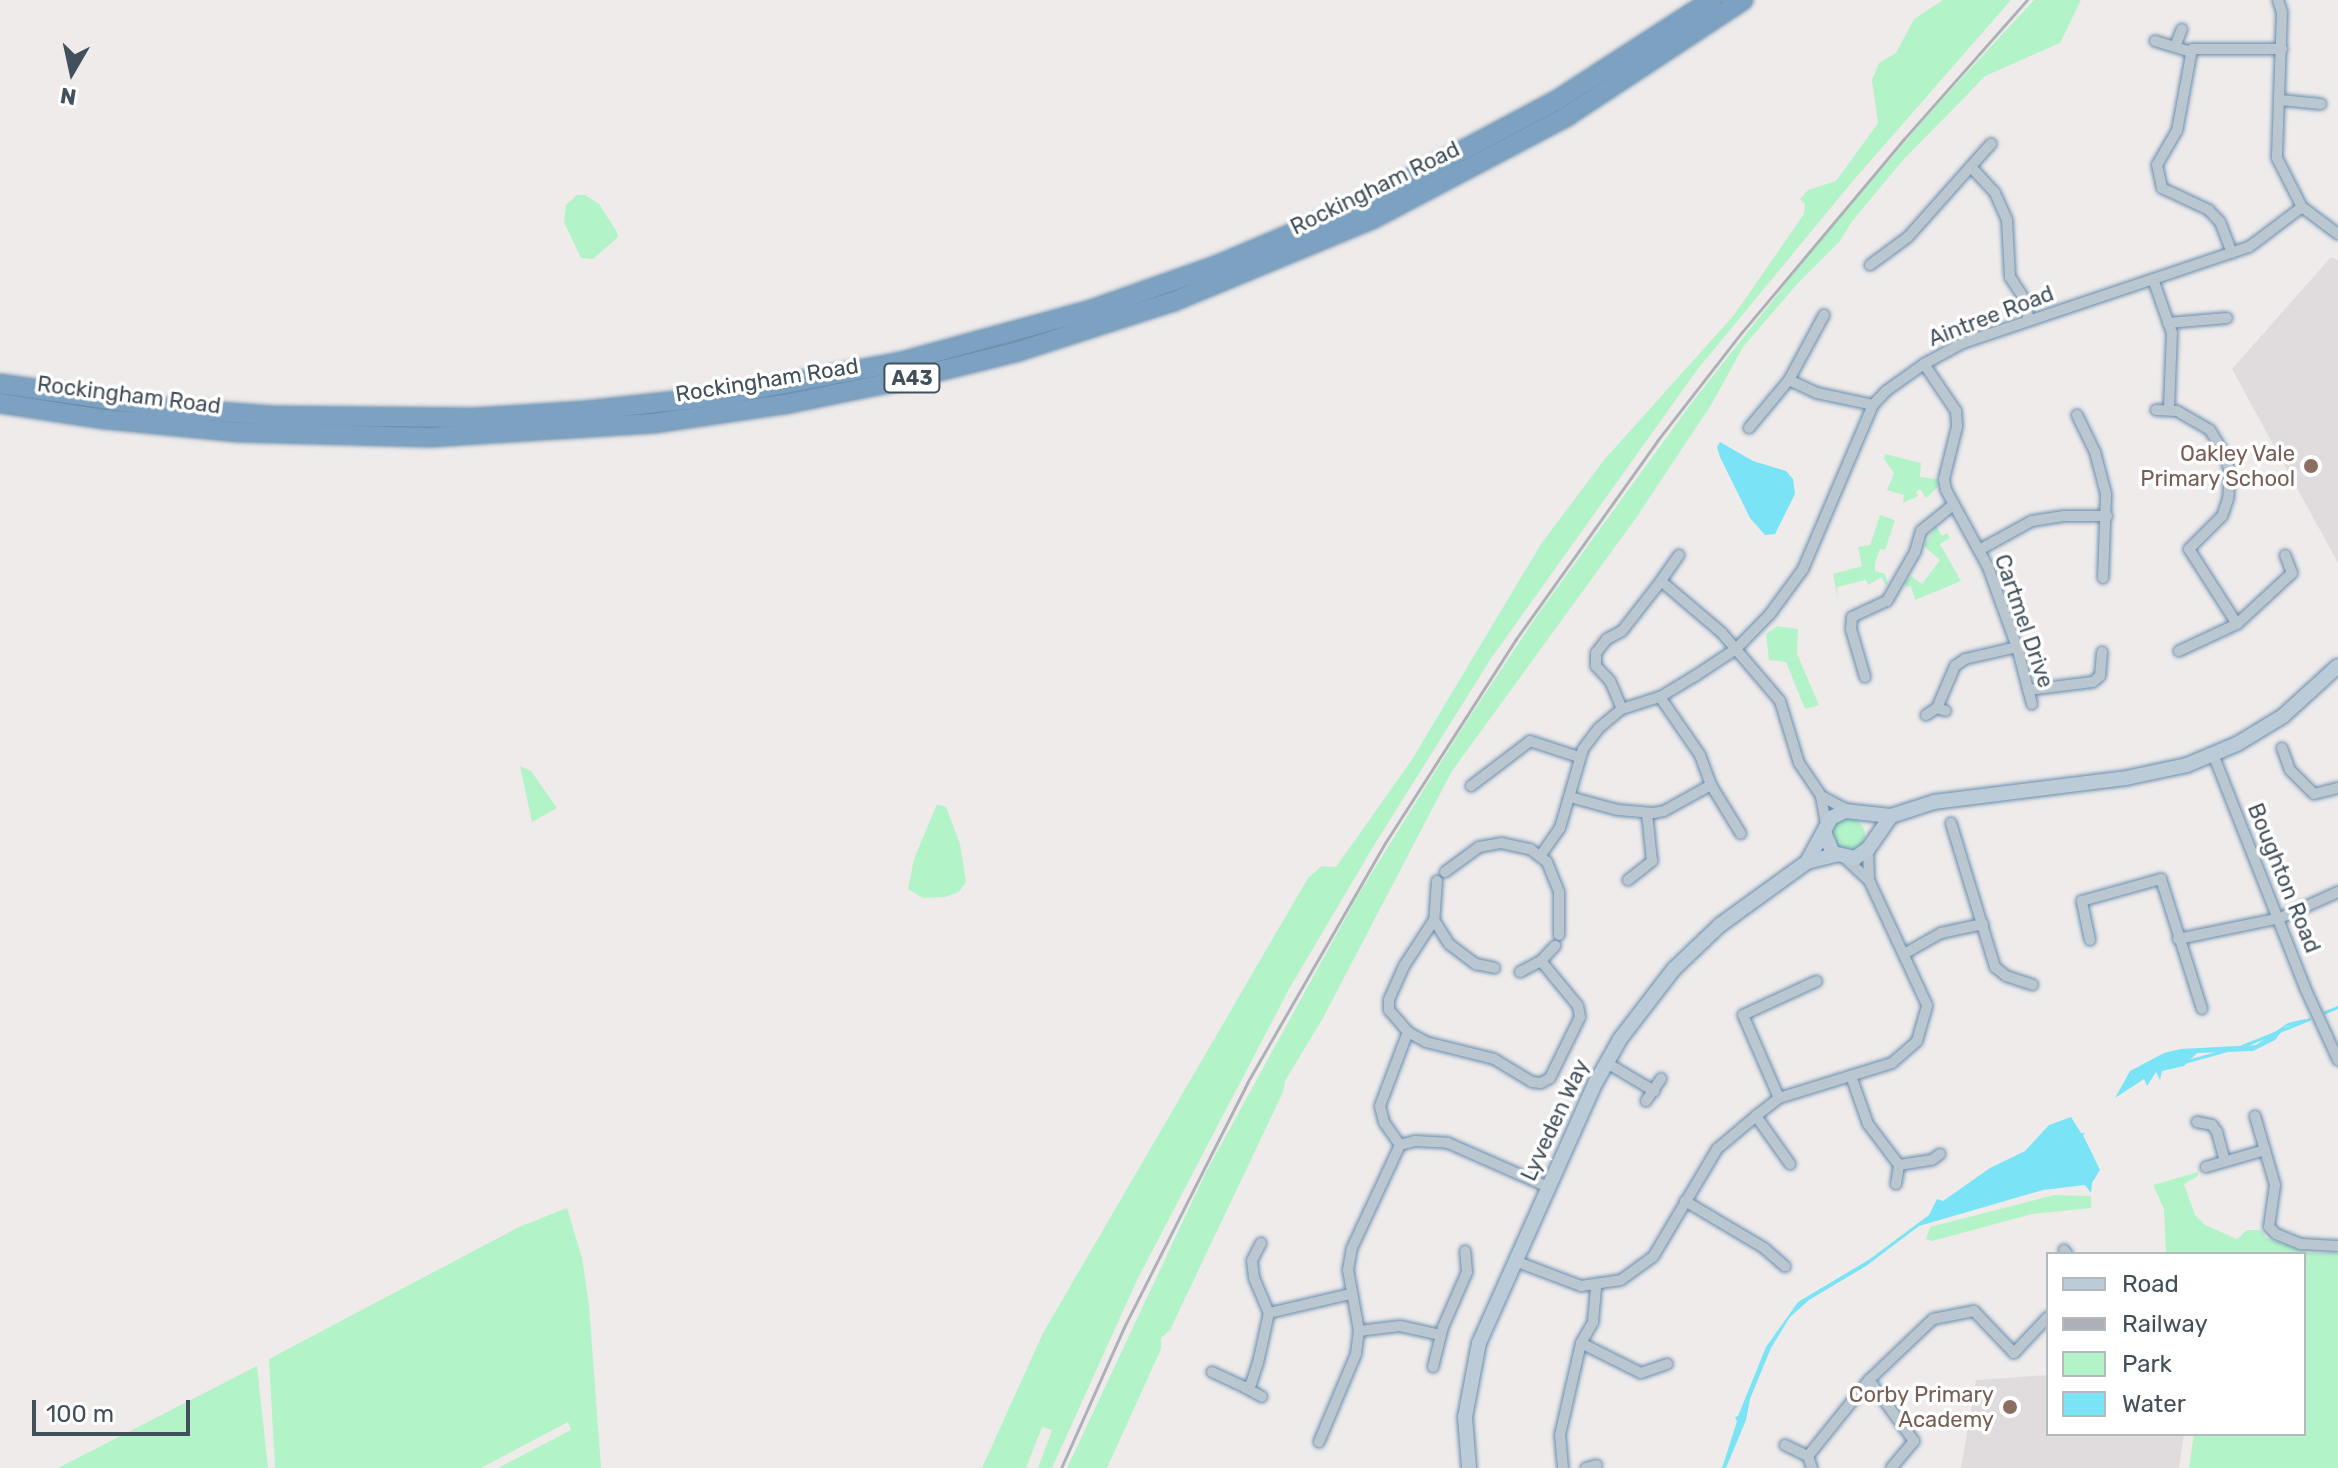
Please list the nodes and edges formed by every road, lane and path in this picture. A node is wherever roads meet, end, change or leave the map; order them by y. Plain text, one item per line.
1 (1712, 0) edge
2 (1743, 0) edge
3 (2278, 0) edge
4 (2182, 29) dead end
5 (2155, 41) dead end
6 (2175, 47) junction
7 (2282, 49) junction
8 (2190, 52) junction
9 (2280, 100) junction
10 (2321, 104) dead end
11 (1991, 144) dead end
12 (1971, 167) junction
13 (2302, 207) junction
14 (2338, 234) edge
15 (2232, 253) junction
16 (1870, 265) dead end
17 (2153, 279) junction
18 (1824, 315) dead end
19 (2227, 318) dead end
20 (2028, 320) junction
21 (2168, 323) junction
22 (1924, 364) junction
23 (1789, 380) junction
24 (0, 384) edge
25 (0, 403) edge
26 (1873, 405) junction
27 (2169, 409) junction
28 (2156, 410) dead end
29 (2077, 415) dead end
30 (1749, 428) dead end
31 (1953, 505) junction
32 (2107, 516) junction
33 (1979, 550) junction
34 (1679, 555) dead end
35 (2285, 555) dead end
36 (2103, 578) dead end
37 (1661, 581) junction
38 (2237, 624) junction
39 (2017, 647) junction
40 (1736, 649) junction
41 (2179, 651) dead end
42 (2102, 652) dead end
43 (2338, 666) edge
44 (1865, 677) dead end
45 (2028, 690) junction
46 (1660, 697) junction
47 (2032, 704) dead end
48 (1622, 709) junction
49 (1926, 715) dead end
50 (2282, 748) dead end
51 (2213, 754) junction
52 (1579, 757) junction
53 (1711, 785) junction
54 (1471, 786) dead end
55 (2338, 788) edge
56 (2314, 794) junction
57 (1821, 796) junction
58 (1570, 797) junction
59 (2313, 808) dead end
60 (1647, 813) junction
61 (1855, 813) junction
62 (1891, 816) junction
63 (1951, 823) dead end
64 (1825, 828) junction
65 (1741, 834) dead end
66 (1869, 844) junction
67 (1541, 855) junction
68 (1840, 857) junction
69 (1807, 862) junction
70 (1628, 880) dead end
71 (1869, 880) junction
72 (2338, 892) edge
73 (2280, 918) junction
74 (1434, 920) junction
75 (1983, 924) junction
76 (1559, 935) dead end
77 (2178, 939) junction
78 (2090, 940) dead end
79 (1555, 946) dead end
80 (1904, 954) junction
81 (1541, 961) junction
82 (1495, 968) dead end
83 (1520, 972) dead end
84 (1817, 981) dead end
85 (2033, 985) dead end
86 (2202, 1009) dead end
87 (1408, 1032) junction
88 (2338, 1060) edge
89 (1607, 1063) junction
90 (1851, 1076) junction
91 (1661, 1079) dead end
92 (1654, 1091) junction
93 (1779, 1098) junction
94 (1646, 1101) dead end
95 (1756, 1116) junction
96 (2255, 1116) dead end
97 (2197, 1122) dead end
98 (1400, 1145) junction
99 (2265, 1150) junction
100 (1940, 1154) dead end
101 (2225, 1161) junction
102 (1790, 1164) dead end
103 (1899, 1165) junction
104 (2206, 1167) dead end
105 (1896, 1184) dead end
106 (1548, 1187) junction
107 (1685, 1201) junction
108 (1261, 1243) dead end
109 (2338, 1246) edge
110 (1465, 1251) dead end
111 (1515, 1261) junction
112 (1785, 1266) dead end
113 (1596, 1287) junction
114 (1350, 1294) junction
115 (1269, 1313) junction
116 (2046, 1319) edge
117 (1359, 1331) junction
118 (1441, 1335) junction
119 (1581, 1343) junction
120 (1667, 1364) dead end
121 (1433, 1367) dead end
122 (1212, 1372) dead end
123 (1869, 1380) junction
124 (1246, 1388) junction
125 (1262, 1397) dead end
126 (1319, 1442) dead end
127 (1785, 1445) dead end
128 (1808, 1456) junction
129 (1469, 1468) edge
130 (1563, 1468) edge
131 (1812, 1468) edge
132 (1891, 1468) edge

1 - 24 highway, Rockingham Road / A43
2 - 25 highway, Rockingham Road / A43
3 - 7 street
4 - 6 street
5 - 6 street
6 - 8 street
7 - 8 street
7 - 9 street
8 - 15 street
9 - 10 street
9 - 13 street
11 - 12 street
12 - 16 street
12 - 20 street
13 - 14 street
13 - 15 street, Aintree Road
15 - 17 street, Aintree Road
17 - 20 street, Aintree Road
17 - 21 street
18 - 23 street
19 - 21 street
20 - 22 street, Aintree Road
21 - 27 street
22 - 26 street, Aintree Road
22 - 31 street, Cartmel Drive
23 - 26 street
23 - 30 street
26 - 40 street, Aintree Road
27 - 28 street
27 - 38 street
29 - 32 street
31 - 33 street, Cartmel Drive
31 - 44 street
32 - 33 street, Cartmel Drive
32 - 36 street
33 - 39 street, Cartmel Drive
34 - 37 street
35 - 38 street
37 - 40 street
37 - 48 street
38 - 41 street
39 - 45 street, Cartmel Drive
39 - 49 street
40 - 46 street, Aintree Road
40 - 57 street
42 - 45 street
43 - 51 street
45 - 47 street, Cartmel Drive
46 - 48 street, Aintree Road
46 - 53 street
48 - 52 street
50 - 56 street
51 - 62 street
51 - 73 street, Boughton Road
52 - 54 street
52 - 58 street
53 - 60 street
53 - 65 street
55 - 56 street
56 - 59 street
57 - 61 street
57 - 64 street
58 - 60 street
58 - 67 street
60 - 70 street
61 - 62 street
61 - 64 street
61 - 66 street
62 - 66 street, Lyveden Way
63 - 75 street
64 - 68 street
64 - 69 street, Lyveden Way
66 - 68 street, Lyveden Way
66 - 71 street
67 - 74 street
67 - 76 street
68 - 69 street, Lyveden Way
68 - 71 street
69 - 89 street, Lyveden Way
71 - 80 street
72 - 73 street
73 - 77 street
73 - 88 street, Boughton Road
74 - 82 street
74 - 87 street
75 - 80 street
75 - 85 street
77 - 78 street
77 - 86 street
79 - 81 street
80 - 90 street
81 - 83 street
81 - 87 street
84 - 93 street
87 - 98 street
89 - 92 street
89 - 106 street, Lyveden Way
90 - 93 street
90 - 103 street
91 - 92 street
92 - 94 street
93 - 95 street
95 - 102 street
95 - 107 street
96 - 99 street
97 - 101 street
98 - 106 street
98 - 114 street
99 - 101 street
99 - 109 street
100 - 103 street
101 - 104 street
103 - 105 street
106 - 111 street, Lyveden Way
107 - 112 street
107 - 113 street
108 - 115 street
110 - 118 street
111 - 113 street
111 - 129 street, Lyveden Way
113 - 119 street
114 - 115 street
114 - 117 street
115 - 124 street
116 - 123 street
117 - 118 street
117 - 126 street
118 - 121 street
119 - 120 street
119 - 130 street
122 - 124 street
123 - 128 street
123 - 132 street
124 - 125 street
127 - 128 street
128 - 131 street

